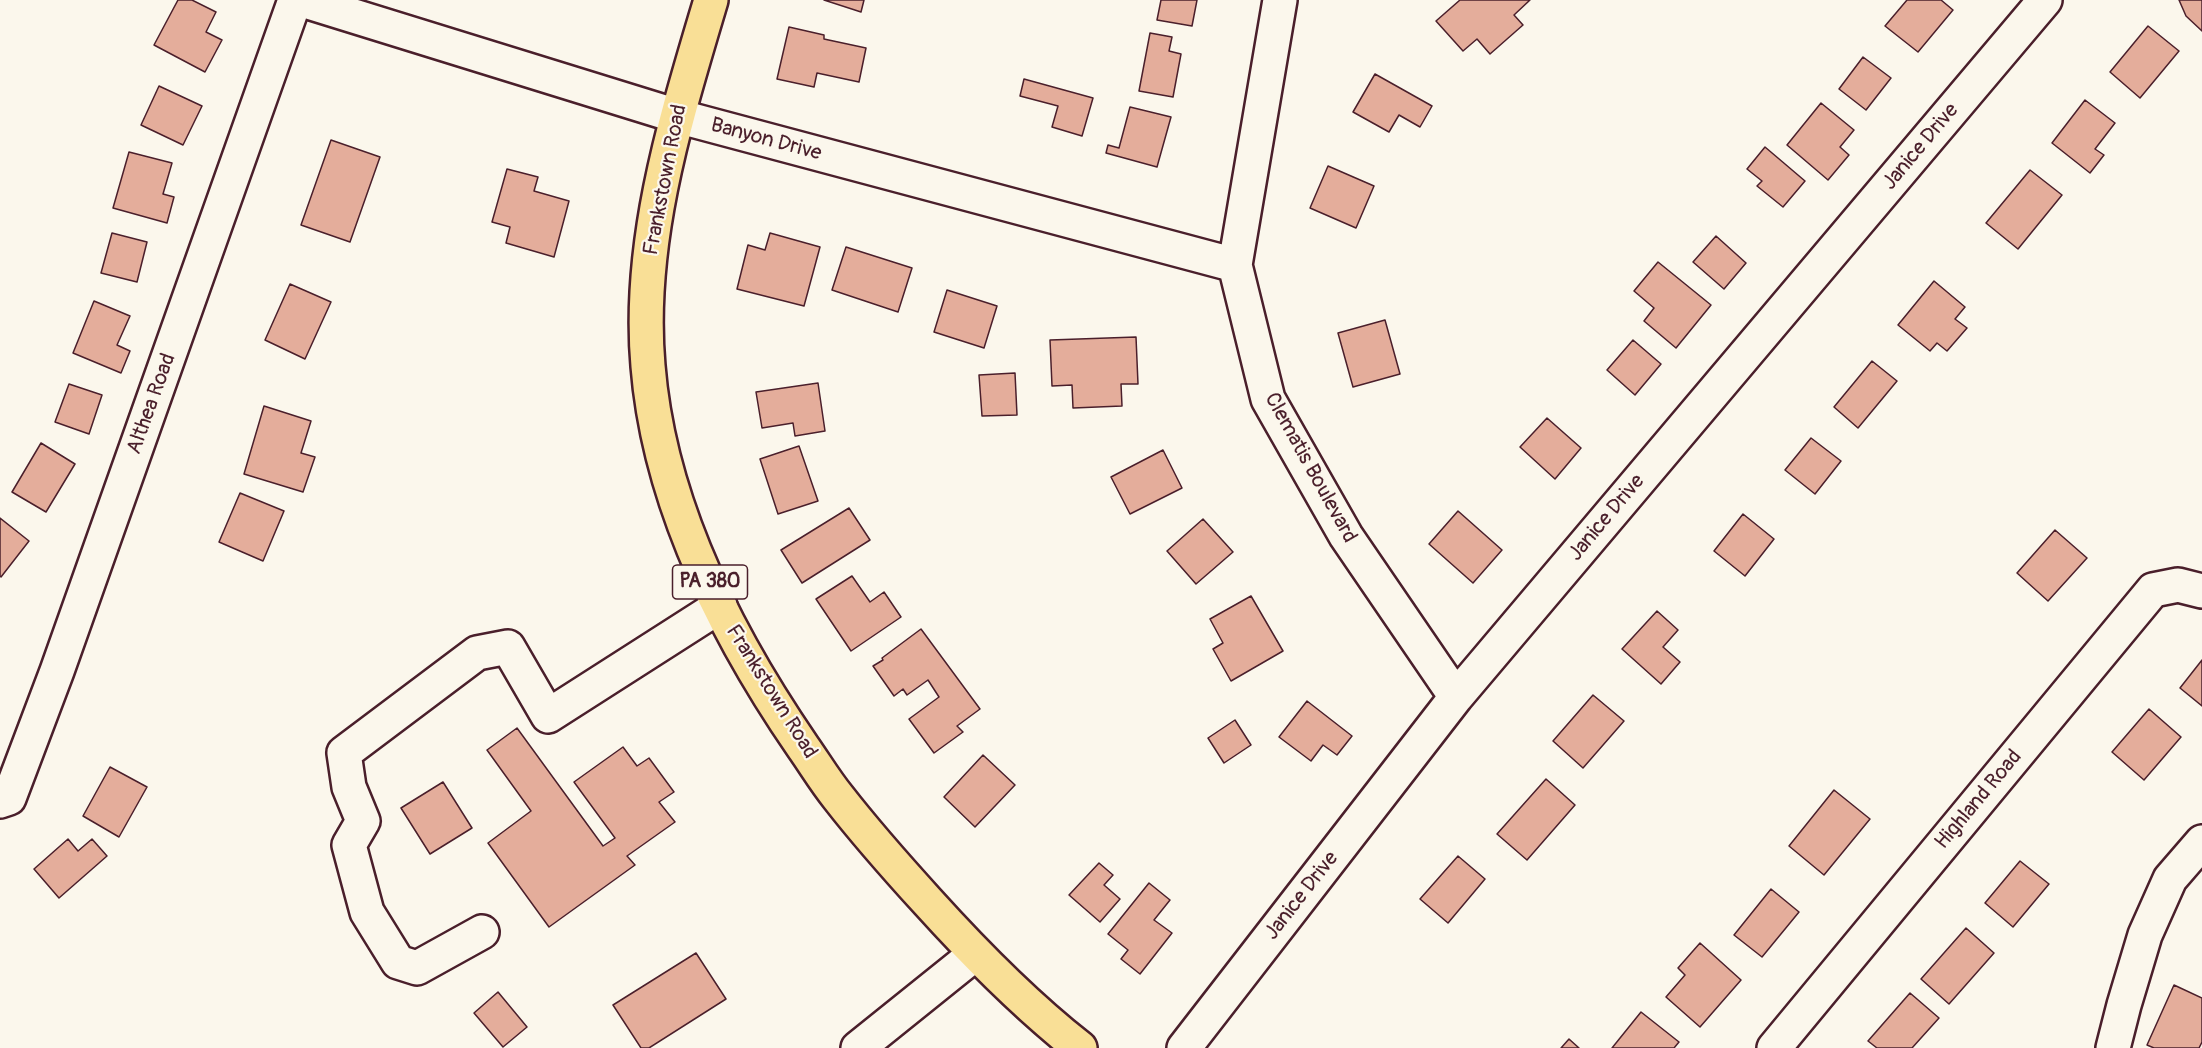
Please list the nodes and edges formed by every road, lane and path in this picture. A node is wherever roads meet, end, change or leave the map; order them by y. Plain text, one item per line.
1 (295, 0) edge
2 (302, 0) edge
3 (711, 0) edge
4 (1281, 0) edge
5 (2045, 0) edge
6 (677, 116) junction
7 (1235, 266) junction
8 (2202, 591) edge
9 (720, 606) junction
10 (1456, 697) junction
11 (0, 801) edge
12 (2202, 842) edge
13 (482, 932) dead end
14 (975, 954) junction
15 (858, 1048) edge
16 (1080, 1048) edge
17 (1184, 1048) edge
18 (1774, 1048) edge
19 (2113, 1048) edge

1 - 11 street, Althea Road
2 - 6 street, Banyon Drive
3 - 6 main road, Frankstown Road / PA 380
4 - 7 street, Clematis Boulevard
5 - 10 street, Janice Drive
6 - 7 street, Banyon Drive
6 - 9 main road, Frankstown Road / PA 380
7 - 10 street, Clematis Boulevard
8 - 18 street, Highland Road
9 - 13 street
9 - 14 main road, Frankstown Road / PA 380
10 - 17 street, Janice Drive
12 - 19 street
14 - 15 street
14 - 16 main road, Frankstown Road / PA 380

